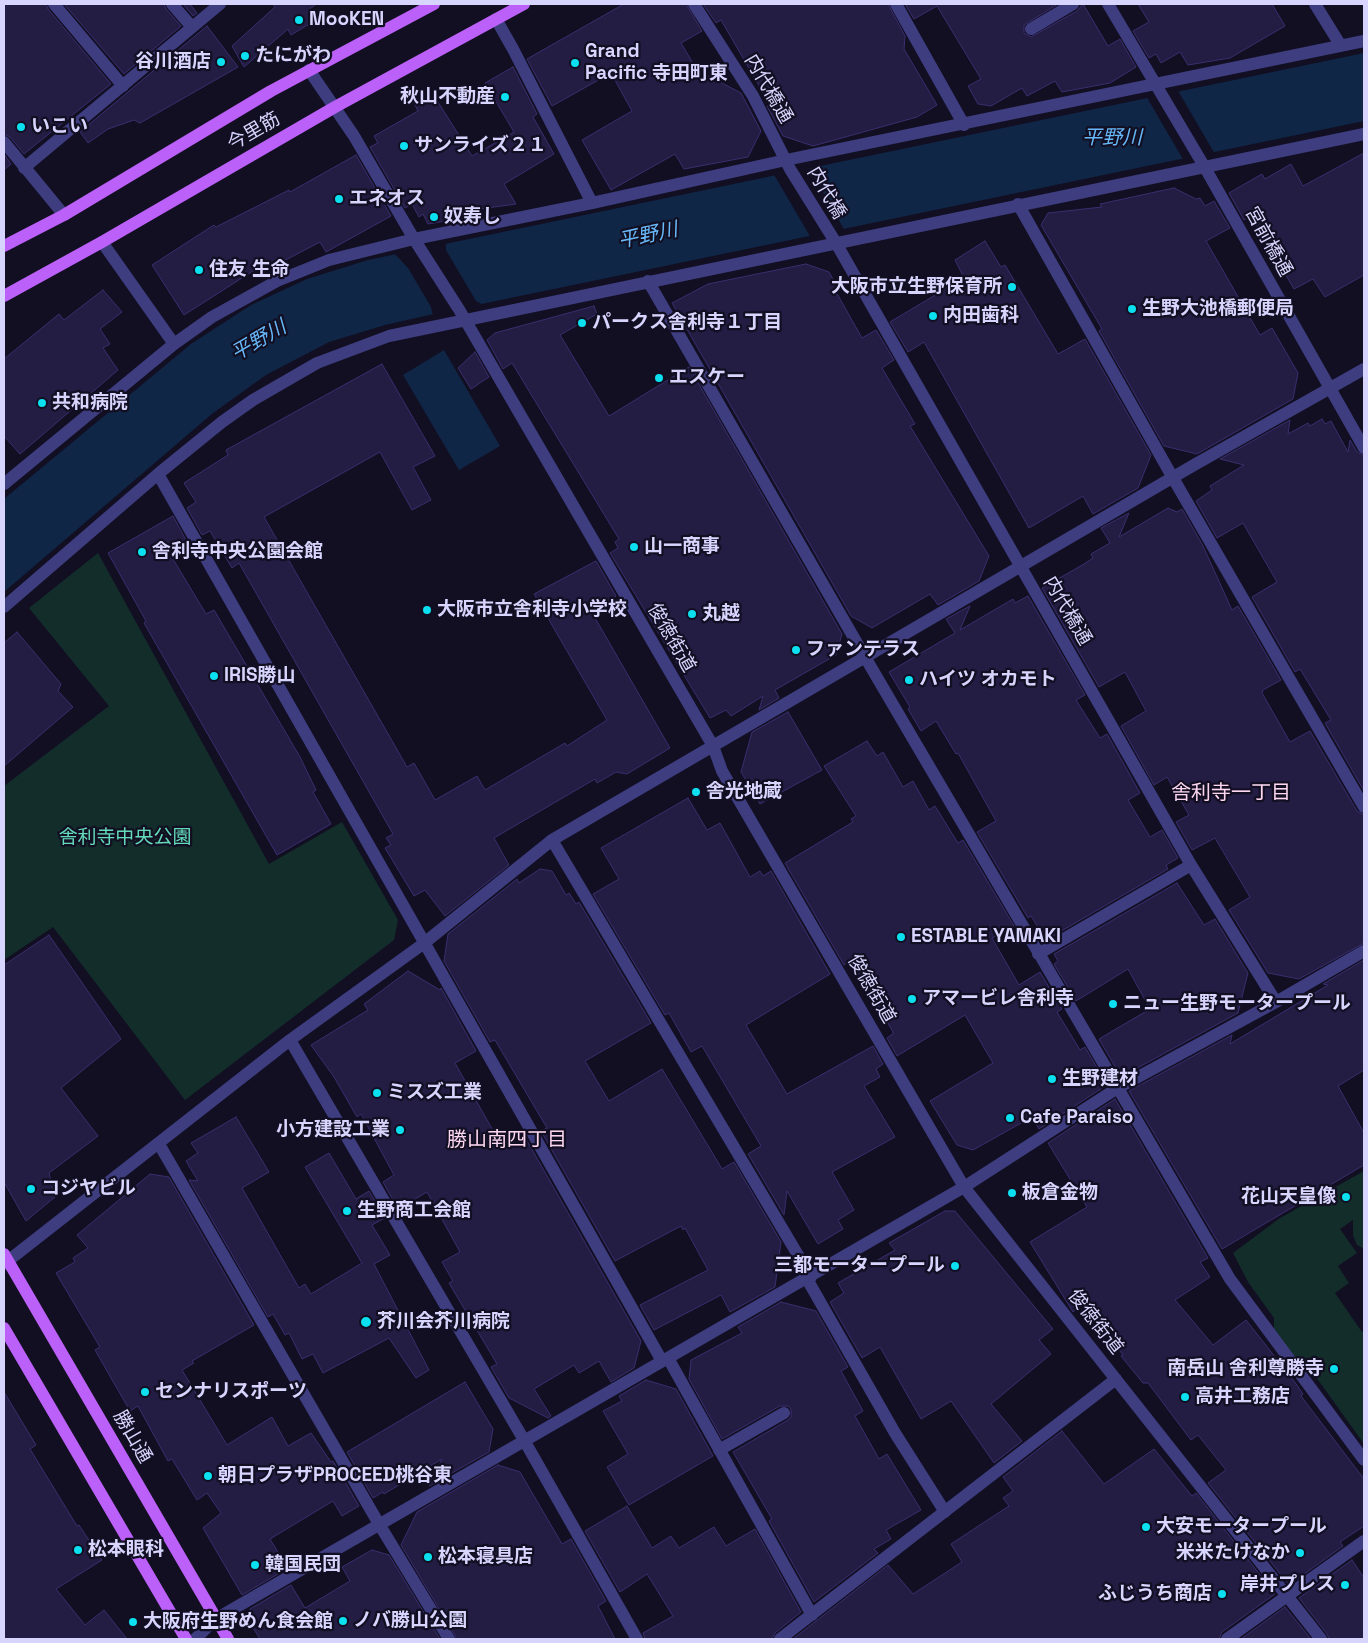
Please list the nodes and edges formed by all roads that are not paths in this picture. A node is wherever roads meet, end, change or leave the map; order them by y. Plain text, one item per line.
1 (54, 4) edge
2 (172, 4) edge
3 (220, 4) edge
4 (434, 4) edge
5 (524, 4) edge
6 (694, 4) edge
7 (896, 4) edge
8 (1073, 4) edge
9 (1108, 4) edge
10 (1315, 4) edge
11 (496, 19) junction
12 (192, 27) junction
13 (1030, 29) dead end
14 (1364, 41) edge
15 (1341, 46) junction
16 (309, 70) junction
17 (123, 86) junction
18 (1158, 88) junction
19 (335, 107) junction
20 (964, 125) junction
21 (1364, 134) edge
22 (4, 142) edge
23 (1201, 162) junction
24 (788, 164) junction
25 (24, 168) junction
26 (592, 203) junction
27 (1018, 204) junction
28 (64, 215) junction
29 (833, 240) junction
30 (102, 242) junction
31 (417, 243) junction
32 (4, 246) edge
33 (648, 281) junction
34 (4, 296) edge
35 (462, 316) junction
36 (174, 344) junction
37 (1364, 369) edge
38 (1329, 389) junction
39 (1364, 448) edge
40 (158, 474) junction
41 (1173, 478) junction
42 (4, 484) edge
43 (1020, 566) junction
44 (4, 607) edge
45 (865, 657) junction
46 (712, 746) junction
47 (1364, 807) edge
48 (552, 840) junction
49 (1191, 865) junction
50 (423, 944) junction
51 (1364, 951) edge
52 (1038, 954) junction
53 (1276, 1002) junction
54 (290, 1040) junction
55 (1116, 1089) junction
56 (159, 1144) junction
57 (964, 1187) junction
58 (5, 1259) edge
59 (809, 1278) junction
60 (4, 1328) edge
61 (665, 1360) junction
62 (1116, 1379) junction
63 (784, 1413) dead end
64 (524, 1440) junction
65 (720, 1450) junction
66 (1364, 1460) edge
67 (945, 1512) junction
68 (379, 1524) junction
69 (1364, 1540) edge
70 (1288, 1595) junction
71 (812, 1615) junction
72 (216, 1619) junction
73 (186, 1639) edge
74 (195, 1639) edge
75 (228, 1639) edge
76 (449, 1639) edge
77 (637, 1639) edge
78 (780, 1639) edge
79 (1227, 1639) edge
80 (1321, 1639) edge

1 - 17 street
2 - 12 street
3 - 12 street
4 - 16 main road, 今里筋
5 - 11 main road, 今里筋
6 - 24 street, 内代橋通
7 - 20 street
8 - 13 street
9 - 18 street
10 - 15 street
11 - 19 main road, 今里筋
11 - 26 street
12 - 17 street
14 - 15 street
15 - 18 street
16 - 19 street, 俊徳街道
16 - 28 main road, 今里筋
17 - 25 street
18 - 20 street
18 - 23 street, 宮前橋通
19 - 30 main road, 今里筋
19 - 31 street, 俊徳街道
20 - 24 street
21 - 23 street
22 - 25 street
23 - 27 street
23 - 38 street, 宮前橋通
24 - 26 street
24 - 29 street, 内代橋
25 - 28 street
26 - 31 street
27 - 29 street
27 - 41 street
28 - 32 main road, 今里筋
29 - 33 street
29 - 43 street, 内代橋通
30 - 34 main road, 今里筋
30 - 36 street
31 - 35 street, 俊徳街道
31 - 36 street
33 - 35 street
33 - 45 street
35 - 40 street
35 - 46 street, 俊徳街道
36 - 42 street
37 - 38 street
38 - 39 street, 宮前橋通
38 - 41 street
40 - 44 street
40 - 50 street
41 - 43 street
41 - 47 street
43 - 45 street
43 - 49 street, 内代橋通
45 - 46 street
45 - 52 street
46 - 48 street
46 - 57 street, 俊徳街道
48 - 50 street
48 - 59 street
49 - 52 street
49 - 53 street, 内代橋通
50 - 54 street
50 - 61 street
51 - 53 street
52 - 55 street
53 - 55 street
54 - 56 street
54 - 64 street
55 - 57 street
55 - 66 street
56 - 58 street
56 - 68 street
57 - 59 street
57 - 62 street, 俊徳街道
58 - 72 main road, 勝山通
59 - 61 street
59 - 67 street
60 - 73 main road
61 - 64 street
61 - 65 street
62 - 67 street
62 - 70 street, 俊徳街道
63 - 65 street
64 - 68 street
64 - 77 street
65 - 71 street
67 - 71 street
68 - 72 street
68 - 76 street
69 - 70 street
70 - 79 street
70 - 80 street, 俊徳街道
71 - 78 street
72 - 74 street
72 - 75 main road, 勝山通

